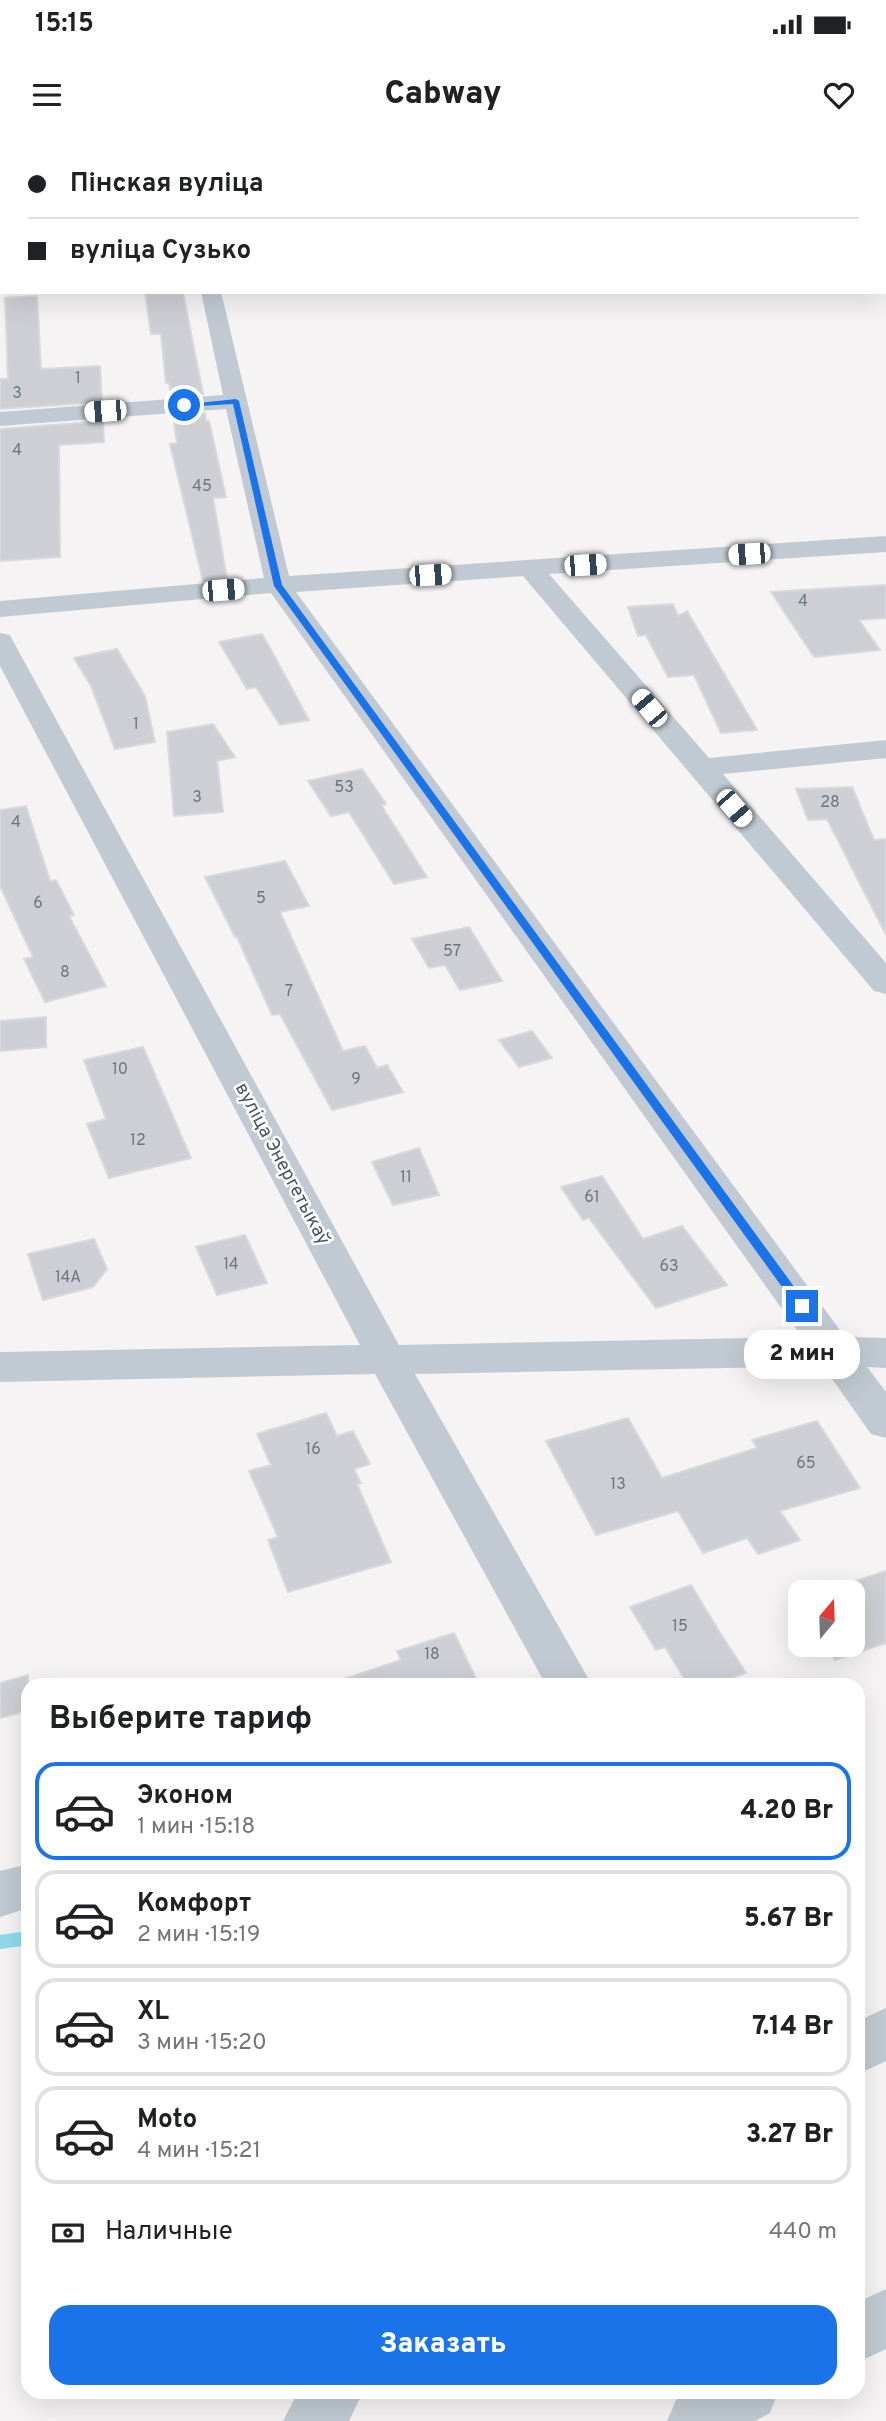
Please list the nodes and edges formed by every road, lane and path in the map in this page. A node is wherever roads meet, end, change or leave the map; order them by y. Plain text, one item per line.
1 (211, 294) edge
2 (236, 401) junction
3 (0, 419) edge
4 (886, 544) edge
5 (531, 569) junction
6 (278, 586) junction
7 (0, 608) edge
8 (0, 641) edge
9 (886, 749) edge
10 (700, 768) junction
11 (886, 984) edge
12 (835, 1351) junction
13 (886, 1353) edge
14 (388, 1361) junction
15 (0, 1367) edge
16 (886, 1423) edge
17 (565, 1678) edge
18 (21, 1888) edge
19 (0, 1894) edge
20 (886, 2033) edge
21 (865, 2045) edge
22 (886, 2318) edge
23 (865, 2329) edge
24 (329, 2399) edge
25 (736, 2399) edge
26 (313, 2421) edge
27 (697, 2421) edge

1 - 2 street
2 - 3 street
2 - 6 street
4 - 5 street
5 - 6 street
5 - 10 street
6 - 7 street
6 - 12 street
8 - 14 street, вуліца Энергетыкаў
9 - 10 street
10 - 11 street
12 - 13 street
12 - 14 street
12 - 16 street
14 - 15 street
14 - 17 street, вуліца Энергетыкаў
18 - 19 street
20 - 21 street
22 - 23 street
24 - 26 street
25 - 27 street

